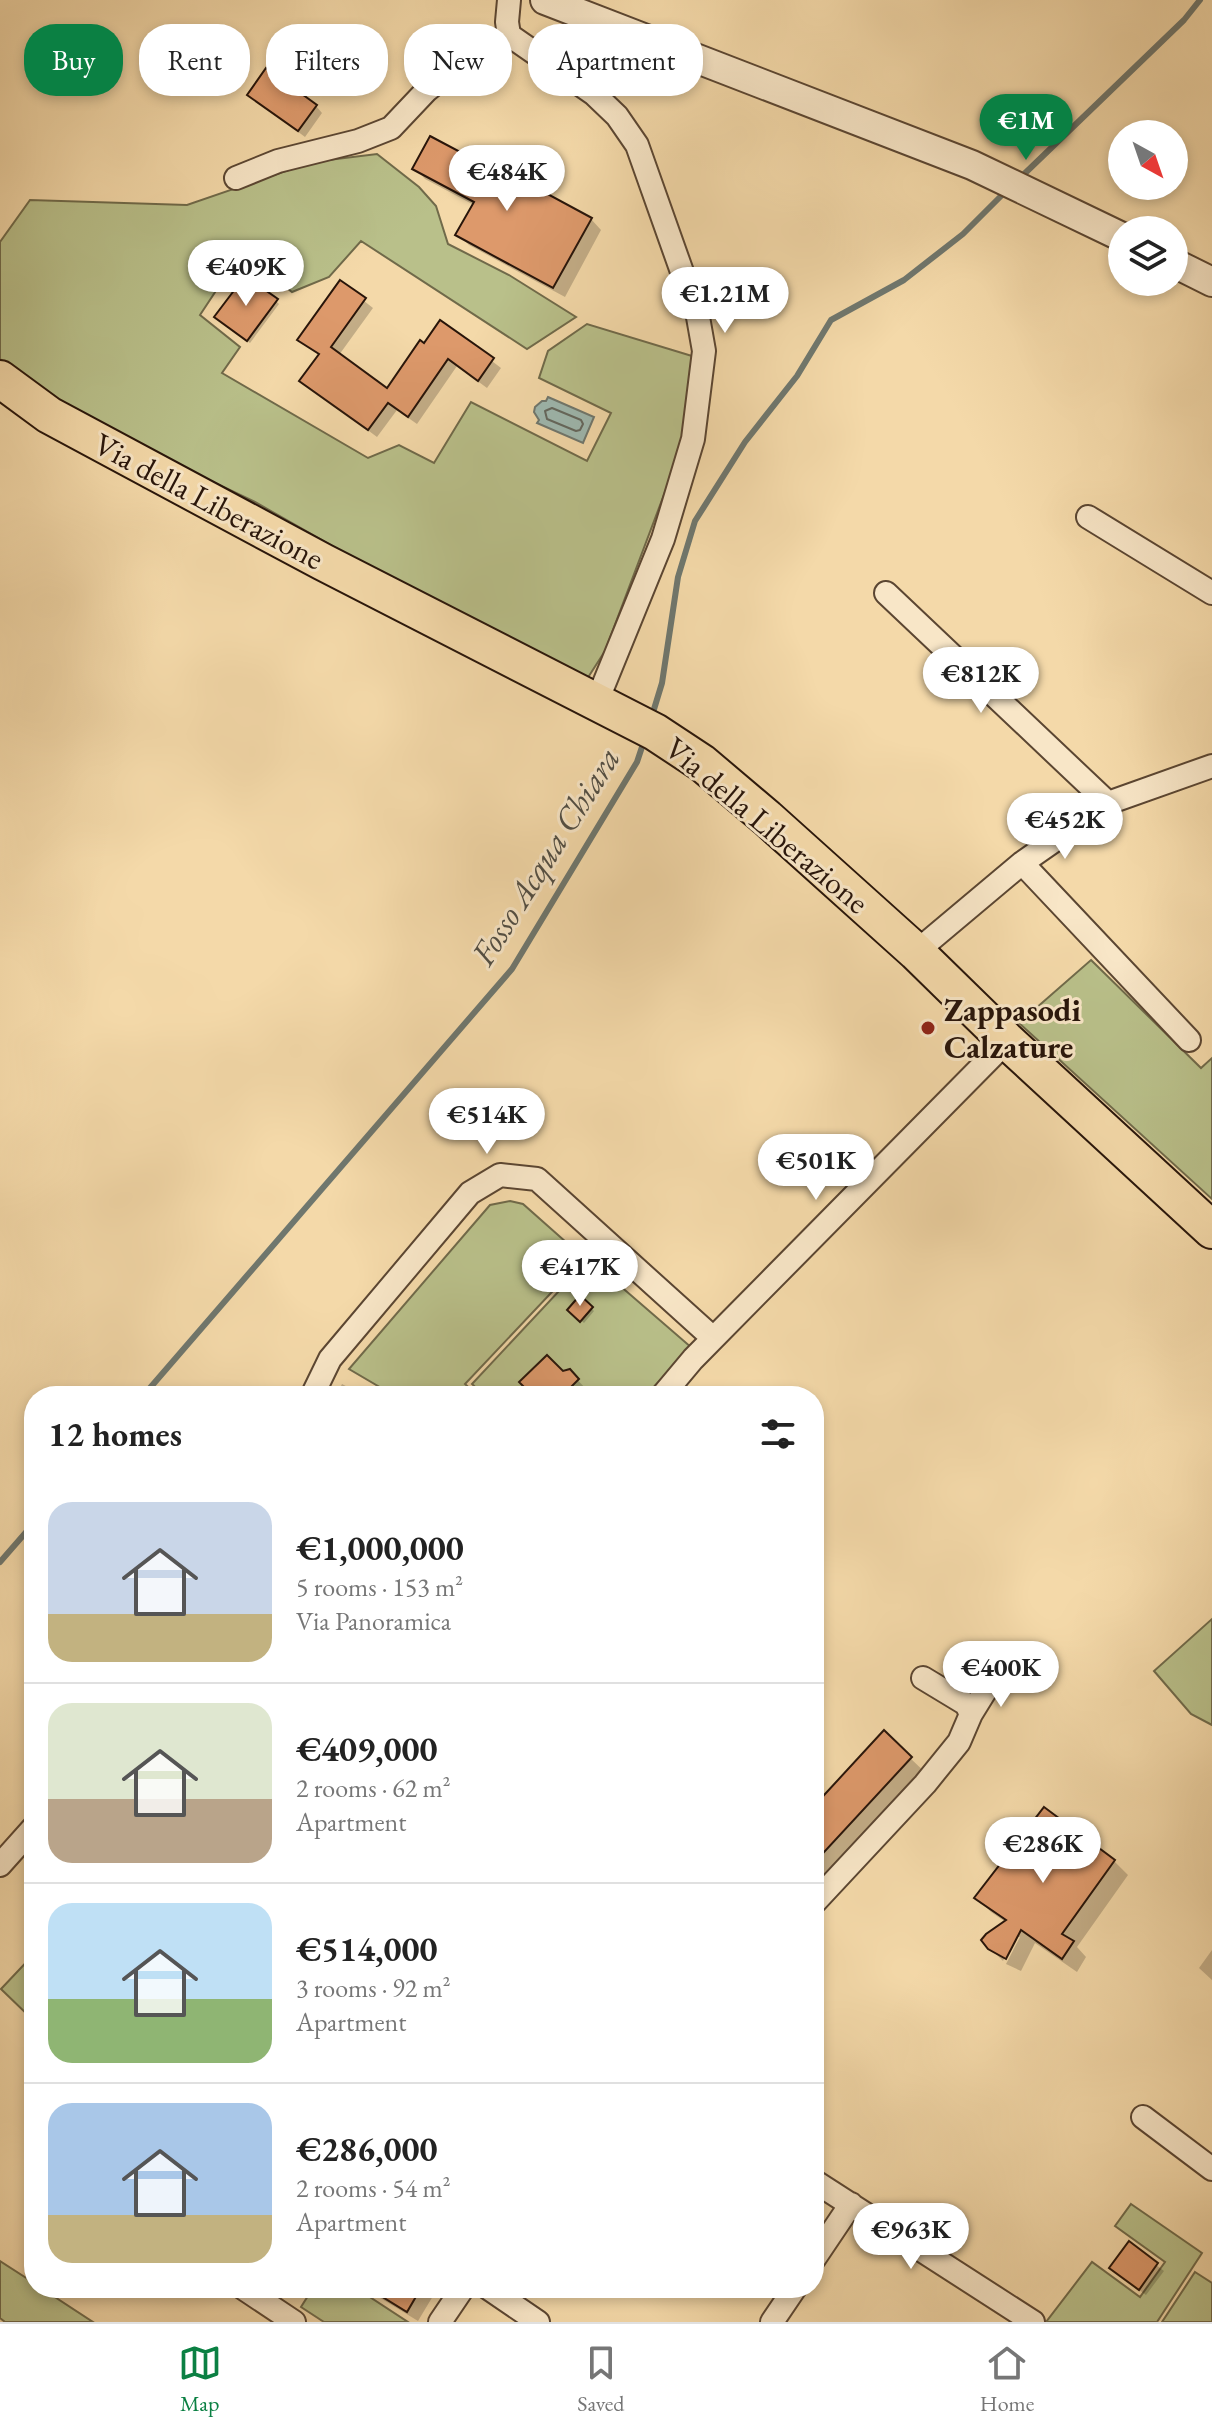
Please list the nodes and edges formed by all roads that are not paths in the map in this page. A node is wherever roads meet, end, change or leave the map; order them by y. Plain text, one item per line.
1 (545, 0) edge
2 (508, 19) edge
3 (236, 178) dead end
4 (1108, 230) edge
5 (1188, 270) edge
6 (1212, 282) edge
7 (0, 379) edge
8 (1088, 517) dead end
9 (1209, 582) edge
10 (886, 593) dead end
11 (597, 701) junction
12 (1212, 766) edge
13 (1108, 803) junction
14 (1022, 863) junction
15 (916, 952) junction
16 (1189, 1040) dead end
17 (1007, 1041) junction
18 (1212, 1230) edge
19 (713, 1338) junction
20 (317, 1386) edge
21 (671, 1386) edge
22 (923, 1678) dead end
23 (992, 1680) dead end
24 (971, 1714) junction
25 (24, 1838) edge
26 (0, 1865) edge
27 (824, 1892) edge
28 (1143, 2117) dead end
29 (1212, 2169) edge
30 (824, 2187) edge
31 (851, 2204) junction
32 (824, 2244) edge
33 (258, 2298) edge
34 (456, 2298) edge
35 (503, 2298) edge
36 (788, 2298) edge
37 (294, 2322) edge
38 (440, 2322) edge
39 (538, 2322) edge
40 (772, 2322) edge
41 (1033, 2322) edge

1 - 4 street
2 - 3 street
2 - 11 street
5 - 6 street
7 - 11 main road, Via della Liberazione
8 - 9 street
10 - 13 street
11 - 15 main road, Via della Liberazione
12 - 13 street
13 - 14 street
14 - 15 street
14 - 16 street
15 - 17 main road, Via della Liberazione
17 - 18 main road, Via della Liberazione
17 - 19 street
19 - 20 street
19 - 21 street
22 - 24 street
23 - 24 street
24 - 27 street
25 - 26 street
28 - 29 street
30 - 31 street
31 - 32 street
31 - 41 street
33 - 37 street
34 - 38 street
35 - 39 street
36 - 40 street

